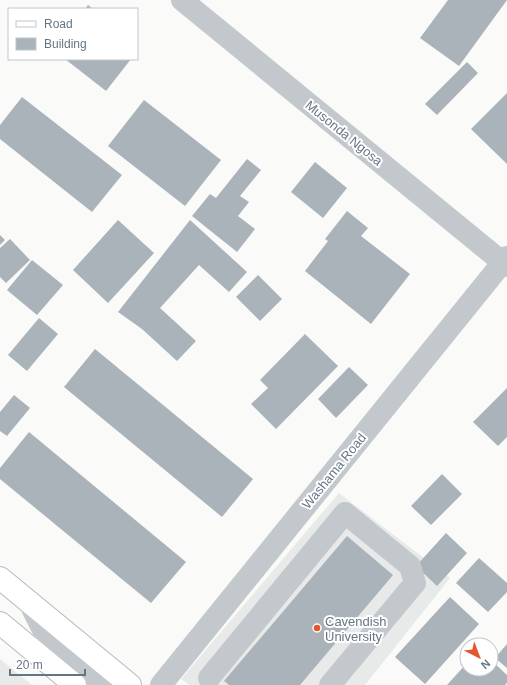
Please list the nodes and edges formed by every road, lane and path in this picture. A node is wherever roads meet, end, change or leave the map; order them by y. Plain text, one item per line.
1 (182, 0) edge
2 (506, 262) edge
3 (0, 578) edge
4 (29, 602) junction
5 (0, 623) edge
6 (183, 658) junction
7 (213, 682) edge
8 (75, 685) edge
9 (100, 685) edge
10 (130, 685) edge
11 (161, 685) edge
12 (330, 685) edge

1 - 2 street, Musonda Ngosa
2 - 6 street, Washama Road
3 - 4 main road
4 - 9 street
4 - 10 main road
5 - 8 main road
6 - 7 street
6 - 11 street, Washama Road
7 - 12 street

